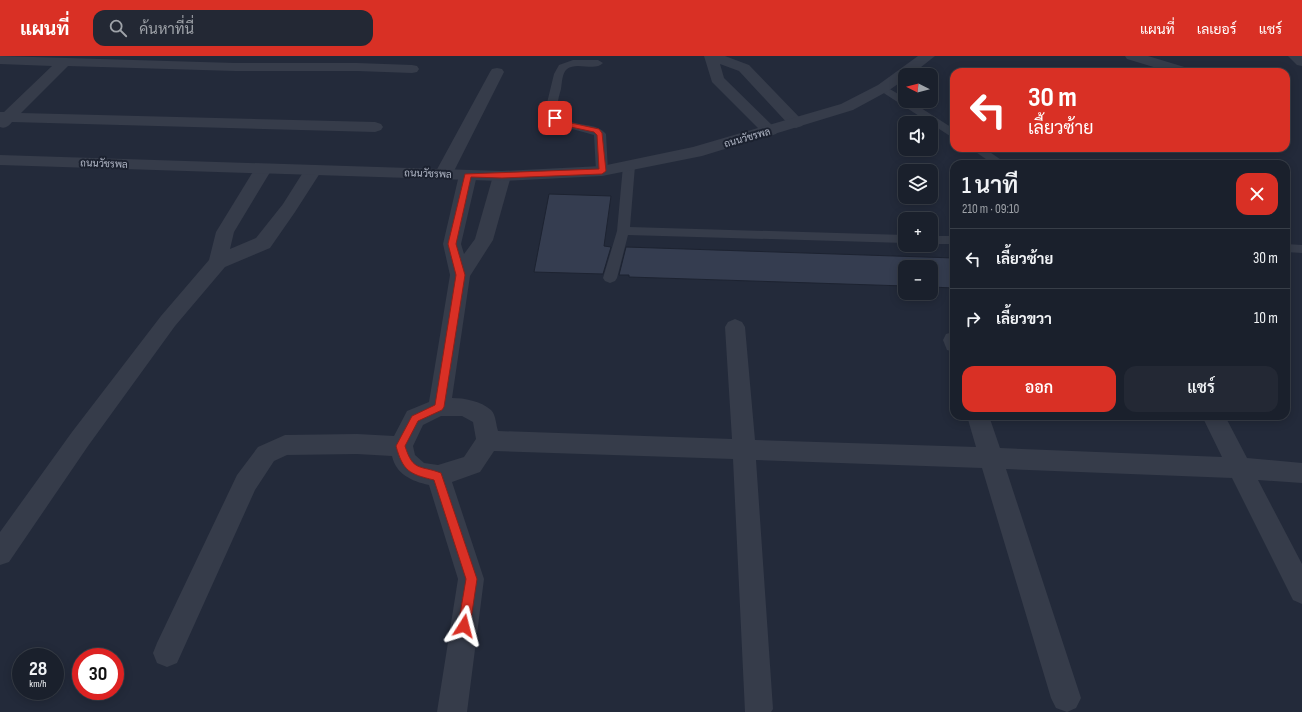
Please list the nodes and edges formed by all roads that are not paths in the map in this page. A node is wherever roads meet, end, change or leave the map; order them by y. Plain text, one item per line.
1 (712, 56) edge
2 (928, 56) edge
3 (1132, 56) edge
4 (1295, 56) edge
5 (1, 58) edge
6 (119, 60) edge
7 (240, 61) edge
8 (360, 61) edge
9 (64, 62) junction
10 (1302, 62) edge
11 (598, 63) dead end
12 (1172, 68) edge
13 (412, 69) dead end
14 (497, 72) dead end
15 (883, 88) junction
16 (3, 120) edge
17 (796, 123) junction
18 (375, 127) dead end
19 (770, 131) junction
20 (950, 131) edge
21 (982, 152) edge
22 (0, 160) edge
23 (995, 160) edge
24 (628, 166) junction
25 (263, 168) junction
26 (313, 170) junction
27 (602, 171) junction
28 (444, 173) junction
29 (468, 175) junction
30 (502, 176) junction
31 (623, 231) junction
32 (898, 239) edge
33 (938, 240) edge
34 (950, 240) edge
35 (1290, 248) edge
36 (1302, 249) edge
37 (218, 262) junction
38 (460, 275) junction
39 (610, 278) dead end
40 (735, 327) dead end
41 (439, 407) junction
42 (979, 420) edge
43 (1215, 420) edge
44 (488, 441) junction
45 (400, 446) junction
46 (744, 450) junction
47 (991, 458) junction
48 (1239, 468) junction
49 (1302, 473) edge
50 (438, 476) junction
51 (0, 553) edge
52 (1302, 591) edge
53 (167, 653) dead end
54 (1066, 698) dead end
55 (758, 709) dead end
56 (452, 712) edge

1 - 17 street
1 - 19 street
2 - 15 street, ถนนวัชรพล
3 - 12 street
4 - 10 street
5 - 9 street
6 - 7 street
6 - 9 street
7 - 8 street
8 - 13 street
9 - 16 street
11 - 27 lane
14 - 28 street
15 - 17 street, ถนนวัชรพล
15 - 20 lane
16 - 18 street
17 - 19 street, ถนนวัชรพล
19 - 24 street, ถนนวัชรพล
21 - 23 lane
22 - 25 street, ถนนวัชรพล
24 - 27 street, ถนนวัชรพล
24 - 31 lane
25 - 26 street, ถนนวัชรพล
25 - 37 street
26 - 28 street, ถนนวัชรพล
26 - 37 street
27 - 30 street, ถนนวัชรพล
28 - 29 street, ถนนวัชรพล
29 - 30 street, ถนนวัชรพล
29 - 38 street
30 - 38 street
31 - 32 lane
31 - 39 lane
33 - 34 lane
35 - 36 lane
37 - 51 street
38 - 41 street
40 - 46 street
41 - 44 street
41 - 45 street
42 - 47 street
43 - 48 street
44 - 46 street
44 - 50 street
45 - 50 street
45 - 53 street
46 - 47 street
46 - 55 street
47 - 48 street
47 - 54 street
48 - 49 street
48 - 52 street
50 - 56 street

